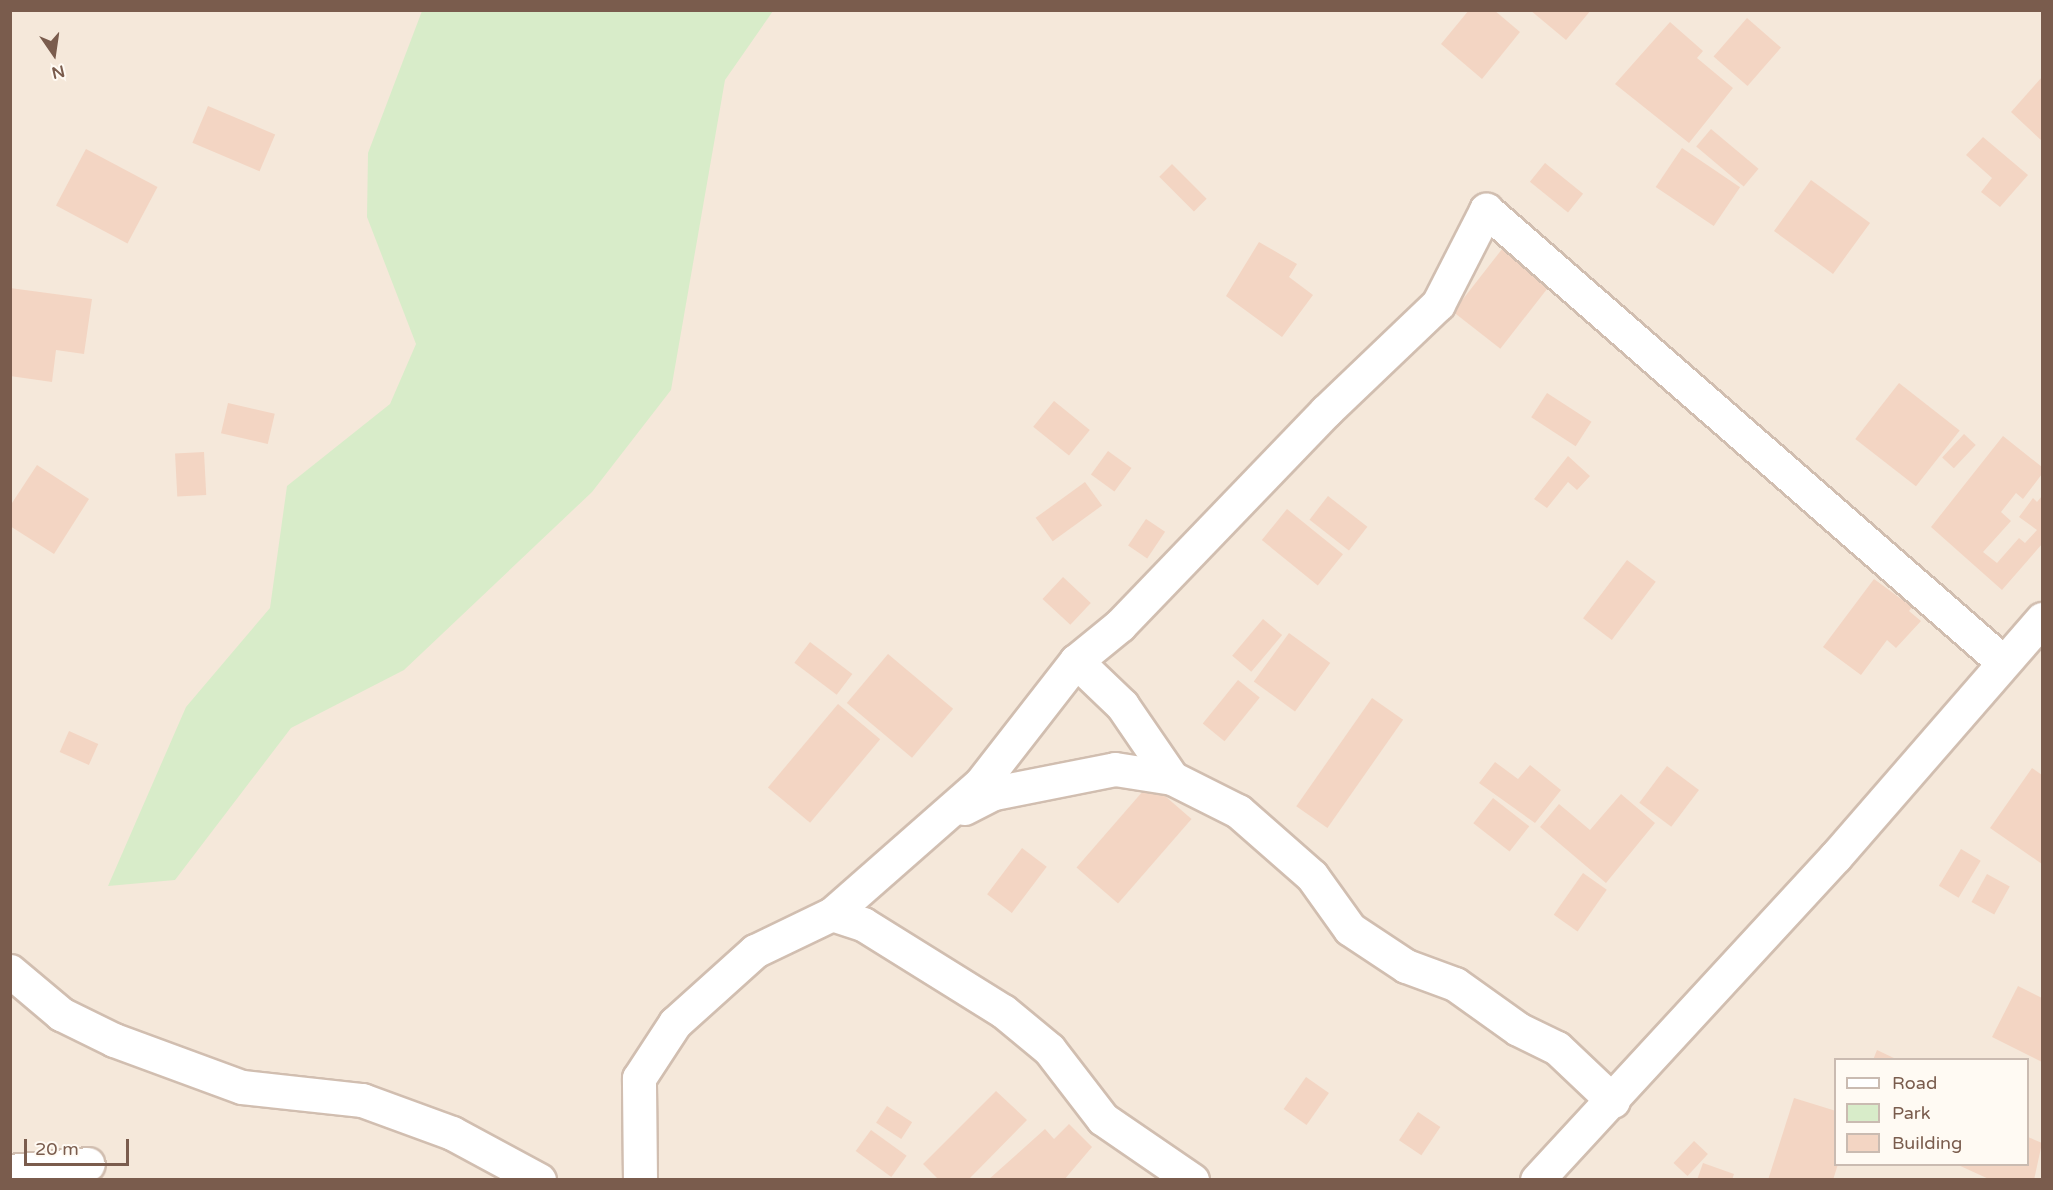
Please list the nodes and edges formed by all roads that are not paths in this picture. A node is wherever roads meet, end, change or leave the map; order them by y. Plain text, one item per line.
1 (2043, 619) edge
2 (1076, 661) junction
3 (2003, 662) junction
4 (1172, 778) junction
5 (930, 824) junction
6 (832, 914) junction
7 (10, 970) edge
8 (1613, 1101) junction
9 (88, 1164) dead end
10 (10, 1171) edge
11 (517, 1177) edge
12 (640, 1179) edge
13 (1192, 1179) edge
14 (1537, 1179) edge

1 - 3 street
2 - 3 street
2 - 4 street
2 - 5 street
3 - 8 street
4 - 5 street
4 - 8 street
5 - 6 street
6 - 12 street
6 - 13 street
7 - 11 street
8 - 14 street
9 - 10 street

